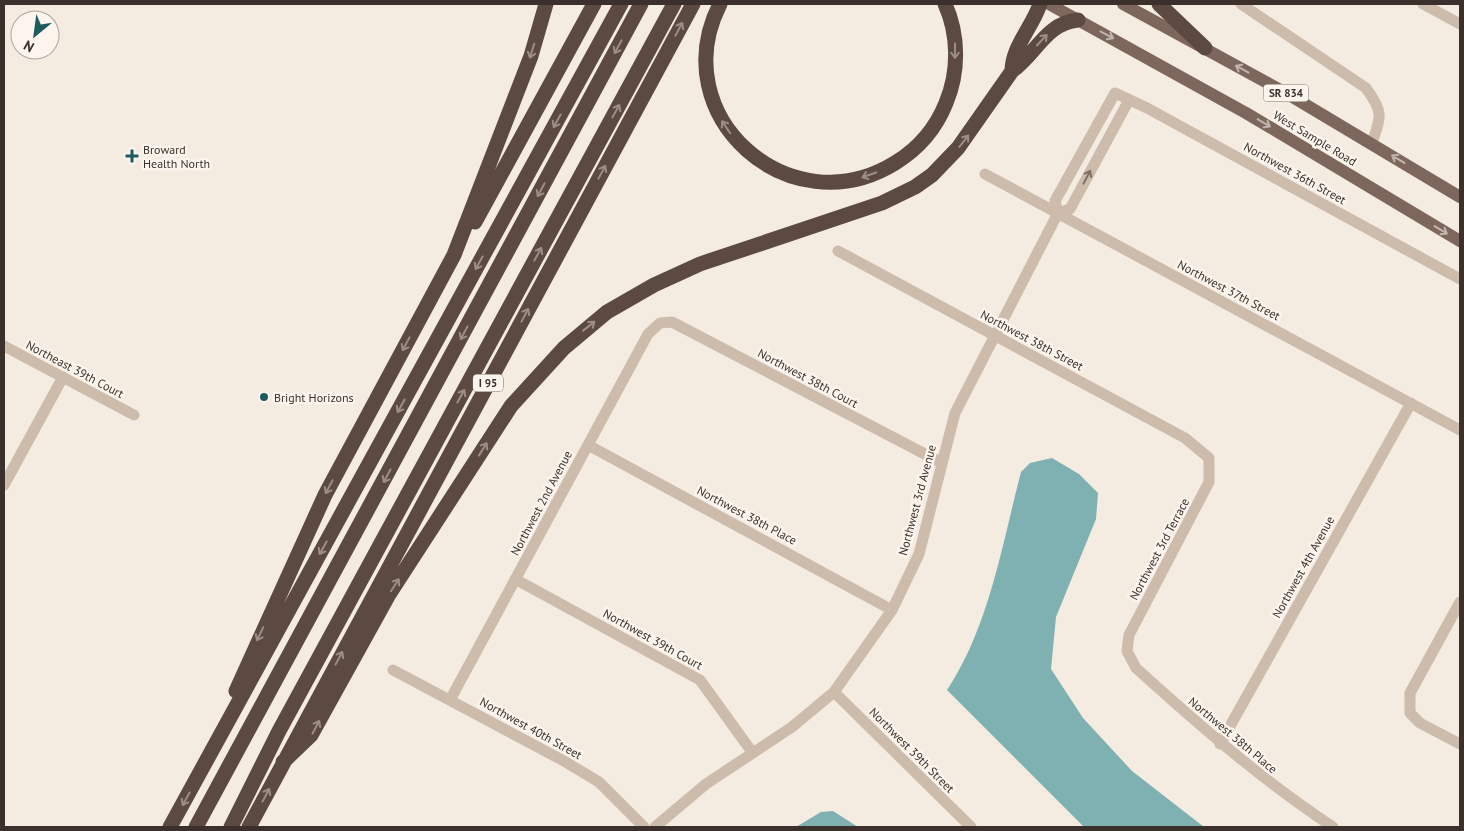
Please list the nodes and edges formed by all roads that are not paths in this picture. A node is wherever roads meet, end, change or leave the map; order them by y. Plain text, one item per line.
1 (546, 4) edge
2 (594, 4) edge
3 (621, 4) edge
4 (641, 4) edge
5 (674, 4) edge
6 (693, 4) edge
7 (720, 4) edge
8 (945, 4) edge
9 (1040, 4) edge
10 (1049, 4) edge
11 (1123, 4) edge
12 (1159, 4) edge
13 (1241, 4) edge
14 (1423, 4) edge
15 (1078, 20) junction
16 (1460, 24) edge
17 (1205, 48) junction
18 (1012, 71) junction
19 (1115, 93) joint
20 (1129, 100) junction
21 (1372, 144) junction
22 (985, 174) dead end
23 (1460, 197) edge
24 (1058, 213) junction
25 (1460, 241) edge
26 (838, 251) dead end
27 (454, 255) junction
28 (1460, 279) edge
29 (660, 323) joint
30 (995, 335) junction
31 (4, 346) edge
32 (63, 377) junction
33 (1410, 403) junction
34 (134, 415) dead end
35 (1460, 430) edge
36 (588, 445) junction
37 (1209, 458) joint
38 (942, 463) junction
39 (4, 485) edge
40 (516, 579) junction
41 (1460, 602) edge
42 (892, 610) junction
43 (1127, 651) joint
44 (393, 670) dead end
45 (834, 692) junction
46 (450, 700) junction
47 (279, 731) junction
48 (1220, 744) junction
49 (1460, 744) edge
50 (752, 752) junction
51 (283, 762) junction
52 (201, 771) junction
53 (170, 827) edge
54 (196, 827) edge
55 (224, 827) edge
56 (231, 827) edge
57 (249, 827) edge
58 (644, 827) edge
59 (655, 827) edge
60 (971, 827) edge
61 (1333, 827) edge

1 -> 27 highway
2 - 27 highway
3 -> 52 highway
4 -> 54 highway
47 -> 5 highway
51 -> 6 highway, I 95
8 -> 7 highway
9 - 18 highway
10 - 15 main road, West Sample Road / SR 834
11 - 17 main road, West Sample Road / SR 834
12 - 17 highway
13 - 21 street
14 - 16 street
18 -> 15 highway
15 -> 25 main road, West Sample Road / SR 834
21 -> 17 main road, West Sample Road / SR 834
51 -> 18 highway
19 - 20 street, Northwest 36th Street
19 - 24 street, Northwest 3rd Avenue
24 -> 20 street, Northwest 3rd Avenue
20 - 28 street, Northwest 36th Street
23 -> 21 main road, West Sample Road / SR 834
22 - 24 street, Northwest 37th Street
24 - 30 street, Northwest 3rd Avenue
24 - 33 street, Northwest 37th Street
26 - 30 street, Northwest 38th Street
27 -> 52 highway
29 - 36 street, Northwest 2nd Avenue
29 - 38 street, Northwest 38th Court
30 - 37 street, Northwest 38th Street
30 - 38 street, Northwest 3rd Avenue
31 - 32 street, Northeast 39th Court
32 - 34 street, Northeast 39th Court
32 - 39 street
33 - 35 street, Northwest 37th Street
33 - 48 street, Northwest 4th Avenue
36 - 40 street, Northwest 2nd Avenue
36 - 42 street, Northwest 38th Place
37 - 43 street, Northwest 3rd Terrace
38 - 42 street, Northwest 3rd Avenue
40 - 46 street, Northwest 2nd Avenue
40 - 50 street, Northwest 39th Court
41 - 49 street
42 - 45 street, Northwest 3rd Avenue
43 - 48 street, Northwest 38th Place
44 - 46 street, Northwest 40th Street
45 - 50 street, Northwest 3rd Avenue
45 - 60 street, Northwest 39th Street
46 - 58 street, Northwest 40th Street
47 - 55 highway
47 - 56 highway
48 - 61 street, Northwest 38th Place
50 - 59 street, Northwest 3rd Avenue
57 -> 51 highway, I 95
52 -> 53 highway

